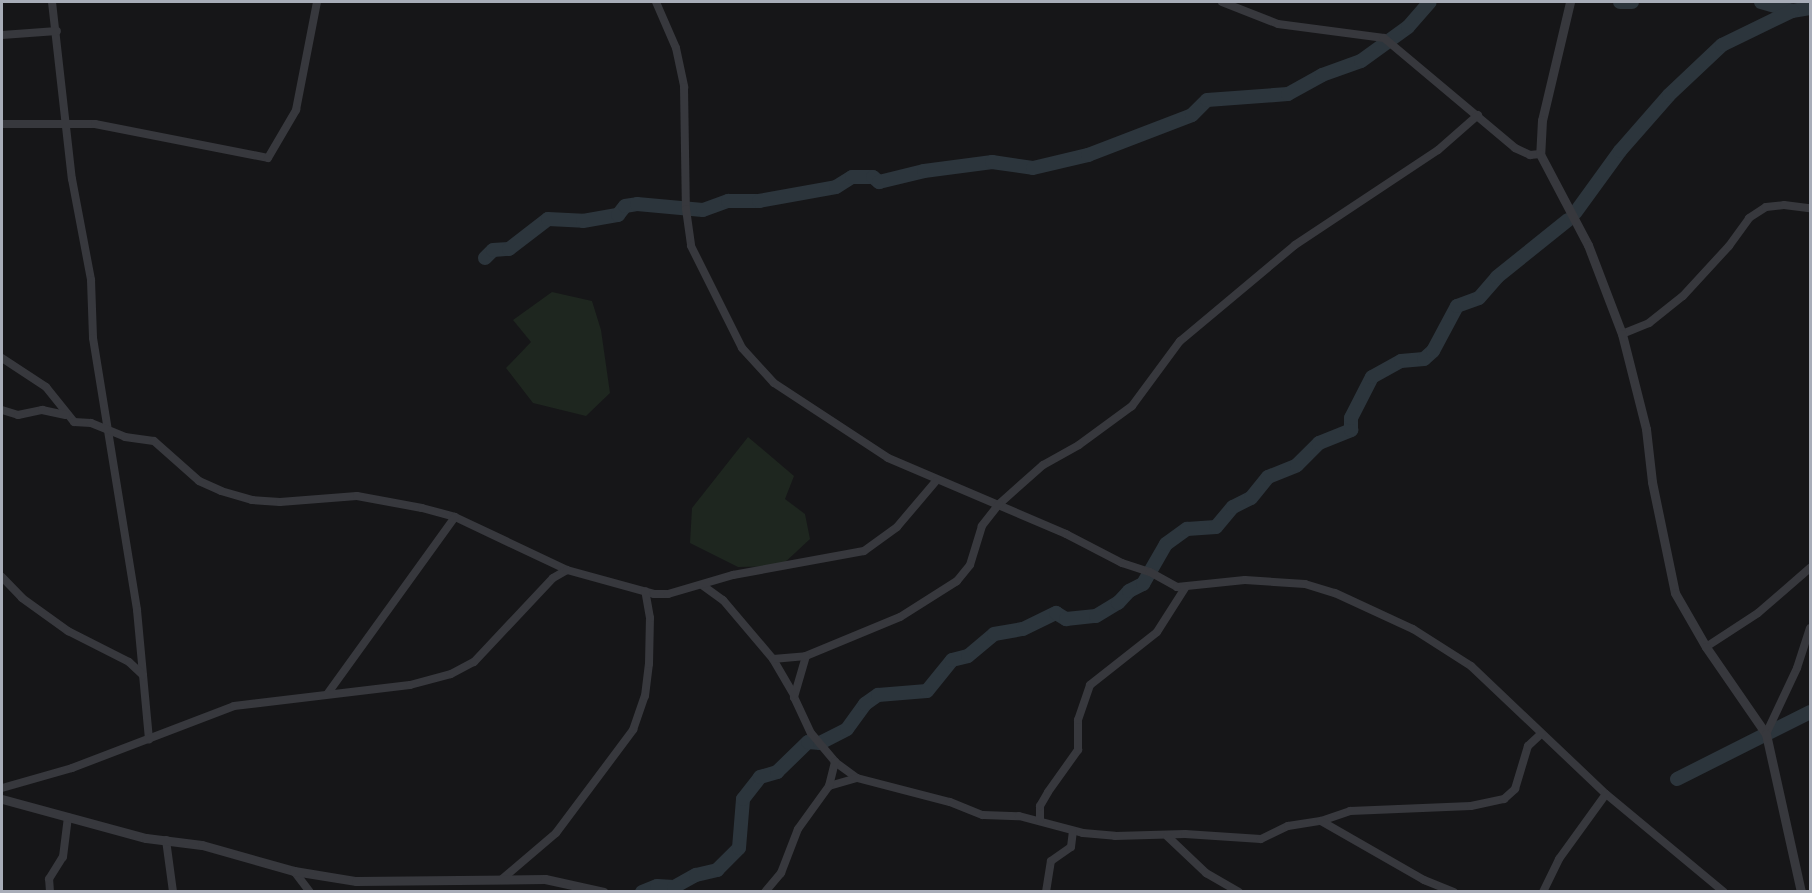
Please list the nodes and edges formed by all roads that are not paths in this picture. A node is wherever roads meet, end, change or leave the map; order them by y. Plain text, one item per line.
1 (52, 2) edge
2 (316, 2) edge
3 (656, 2) edge
4 (1222, 2) edge
5 (1570, 2) edge
6 (57, 31) junction
7 (2, 35) edge
8 (1478, 115) junction
9 (2, 124) edge
10 (66, 124) junction
11 (1540, 154) junction
12 (1810, 208) edge
13 (1623, 333) junction
14 (2, 358) edge
15 (2, 410) edge
16 (65, 415) junction
17 (108, 432) junction
18 (936, 481) junction
19 (999, 504) junction
20 (455, 517) junction
21 (1810, 568) edge
22 (567, 570) junction
23 (2, 577) edge
24 (702, 585) junction
25 (1185, 588) junction
26 (645, 591) junction
27 (1810, 628) edge
28 (1706, 647) junction
29 (806, 656) junction
30 (773, 659) junction
31 (143, 675) junction
32 (328, 693) junction
33 (794, 695) junction
34 (1541, 734) junction
35 (1766, 734) junction
36 (149, 739) junction
37 (835, 762) junction
38 (857, 778) junction
39 (829, 786) junction
40 (2, 788) edge
41 (1606, 794) junction
42 (2, 799) edge
43 (68, 817) junction
44 (1040, 820) junction
45 (1321, 821) junction
46 (1073, 831) junction
47 (1167, 836) junction
48 (166, 840) junction
49 (294, 871) junction
50 (502, 879) junction
51 (50, 891) edge
52 (173, 891) edge
53 (310, 891) edge
54 (604, 891) edge
55 (765, 891) edge
56 (1046, 891) edge
57 (1239, 891) edge
58 (1454, 891) edge
59 (1543, 891) edge
60 (1724, 891) edge
61 (1801, 891) edge

1 - 6 street
2 - 10 street
3 - 18 street
4 - 8 street
5 - 11 street
6 - 7 street
6 - 10 street
8 - 11 street
8 - 19 street
9 - 10 street
10 - 17 street
11 - 13 street
12 - 13 street
13 - 28 street
14 - 16 street
15 - 16 street
16 - 17 street
17 - 20 street
17 - 31 street
18 - 19 street
18 - 24 street
19 - 25 street
19 - 29 street
20 - 22 street
20 - 32 street
21 - 28 street
22 - 26 street
22 - 32 street
23 - 31 street
24 - 26 street
24 - 30 street
25 - 34 street
25 - 44 street
26 - 50 street
27 - 35 street
28 - 35 street
29 - 30 street
29 - 33 street
30 - 33 street
31 - 36 street
32 - 36 street
33 - 37 street
34 - 41 street
34 - 45 street
35 - 61 street
36 - 40 street
37 - 38 street
37 - 39 street
38 - 39 street
38 - 44 street
39 - 55 street
41 - 59 street
41 - 60 street
42 - 43 street
43 - 48 street
43 - 51 street
44 - 46 street
45 - 47 street
45 - 58 street
46 - 47 street
46 - 56 street
47 - 57 street
48 - 49 street
48 - 52 street
49 - 50 street
49 - 53 street
50 - 54 street

